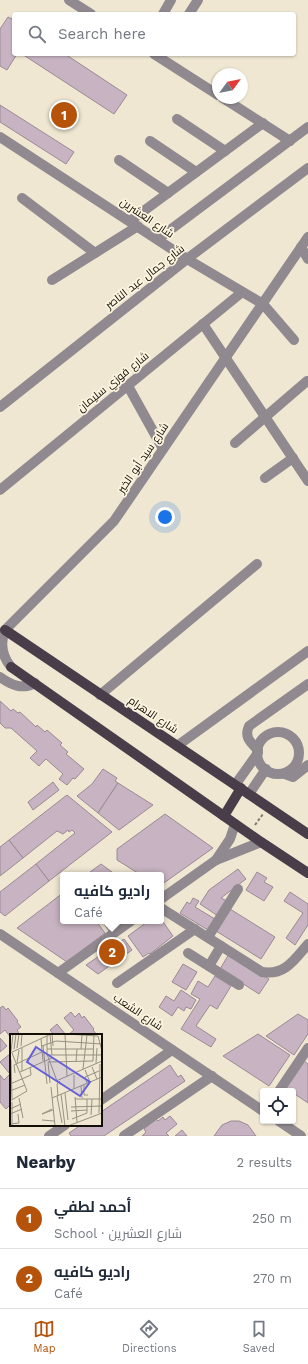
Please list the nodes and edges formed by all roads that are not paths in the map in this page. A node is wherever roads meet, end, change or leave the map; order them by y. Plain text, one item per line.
1 (69, 0) edge
2 (171, 0) edge
3 (198, 0) edge
4 (88, 12) edge
5 (165, 12) edge
6 (190, 12) edge
7 (158, 56) edge
8 (212, 91) edge
9 (233, 104) edge
10 (177, 118) dead end
11 (263, 123) junction
12 (308, 127) edge
13 (0, 137) edge
14 (150, 141) dead end
15 (290, 141) junction
16 (225, 151) junction
17 (119, 160) dead end
18 (308, 168) edge
19 (196, 172) junction
20 (168, 193) junction
21 (22, 198) dead end
22 (134, 223) junction
23 (308, 237) edge
24 (158, 239) junction
25 (301, 247) junction
26 (95, 253) junction
27 (187, 259) junction
28 (308, 259) edge
29 (52, 280) dead end
30 (241, 293) junction
31 (263, 304) junction
32 (203, 324) junction
33 (294, 340) dead end
34 (226, 358) junction
35 (307, 381) edge
36 (128, 386) junction
37 (0, 406) edge
38 (265, 417) junction
39 (235, 443) dead end
40 (163, 449) junction
41 (293, 458) junction
42 (265, 478) dead end
43 (308, 481) edge
44 (0, 490) edge
45 (257, 564) dead end
46 (5, 630) junction
47 (308, 651) edge
48 (11, 667) joint
49 (0, 677) edge
50 (35, 683) junction
51 (308, 684) edge
52 (100, 695) junction
53 (177, 746) junction
54 (258, 752) junction
55 (308, 765) edge
56 (266, 769) junction
57 (284, 773) junction
58 (242, 789) junction
59 (224, 816) junction
60 (235, 824) junction
61 (308, 834) edge
62 (261, 842) junction
63 (216, 860) junction
64 (308, 873) edge
65 (238, 889) dead end
66 (164, 897) edge
67 (164, 910) edge
68 (126, 924) edge
69 (195, 930) junction
70 (0, 934) edge
71 (208, 937) junction
72 (308, 944) edge
73 (221, 946) junction
74 (188, 953) dead end
75 (209, 966) junction
76 (58, 973) junction
77 (117, 983) dead end
78 (239, 985) dead end
79 (308, 1048) edge
80 (172, 1050) junction
81 (212, 1076) junction
82 (281, 1088) edge
83 (102, 1099) edge
84 (260, 1108) edge
85 (283, 1124) edge
86 (64, 1126) edge
87 (49, 1136) edge
88 (124, 1136) edge
89 (301, 1136) edge

1 - 4 street
2 - 5 street
3 - 6 street
7 - 8 street
9 - 11 street
10 - 16 street
11 - 15 street
11 - 16 street
12 - 15 street
13 - 22 street, شارع العشرين
14 - 19 street
15 - 24 street
16 - 19 street
17 - 20 street
18 - 27 street, شارع جمال عبد الناصر
19 - 20 street
20 - 22 street
21 - 26 street
22 - 24 street, شارع العشرين
22 - 26 street
23 - 25 street, شارع سيد أبو الخير
24 - 27 street, شارع العشرين
25 - 28 street
25 - 31 street, شارع سيد أبو الخير
26 - 29 street
27 - 30 street, شارع العشرين
27 - 37 street, شارع جمال عبد الناصر
30 - 31 street, شارع العشرين
30 - 32 street, شارع فوزي سليمان
31 - 33 street, شارع العشرين
31 - 34 street, شارع سيد أبو الخير
32 - 34 street
32 - 36 street, شارع فوزي سليمان
34 - 38 street
34 - 40 street, شارع سيد أبو الخير
35 - 38 street
36 - 40 street
36 - 44 street, شارع فوزي سليمان
38 - 39 street
38 - 41 street
40 - 46 street, شارع سيد أبو الخير
41 - 42 street
41 - 43 street
45 - 52 street
46 - 48 street
46 - 52 main road, شارع الاهرام
47 - 53 street
48 - 50 main road
49 - 50 street
50 - 59 main road
51 - 54 street
52 - 53 main road, شارع الاهرام
53 - 58 main road, شارع الاهرام
54 - 56 street
54 - 57 street
54 - 58 street
55 - 57 street
56 - 57 street
56 - 58 street
58 - 59 main road
58 - 61 main road, شارع الاهرام
59 - 60 main road
60 - 62 main road
60 - 63 street
62 - 63 street
62 - 64 main road
63 - 66 street
65 - 71 street
67 - 69 street
68 - 76 street
69 - 71 street
69 - 77 street
70 - 76 street, شارع الشعب
71 - 73 street
72 - 73 street
73 - 75 street
74 - 75 street
75 - 78 street
76 - 80 street, شارع الشعب
79 - 82 street
80 - 81 street, شارع الشعب
80 - 83 street
81 - 84 street, شارع الشعب
81 - 88 street
85 - 89 street
86 - 87 street

